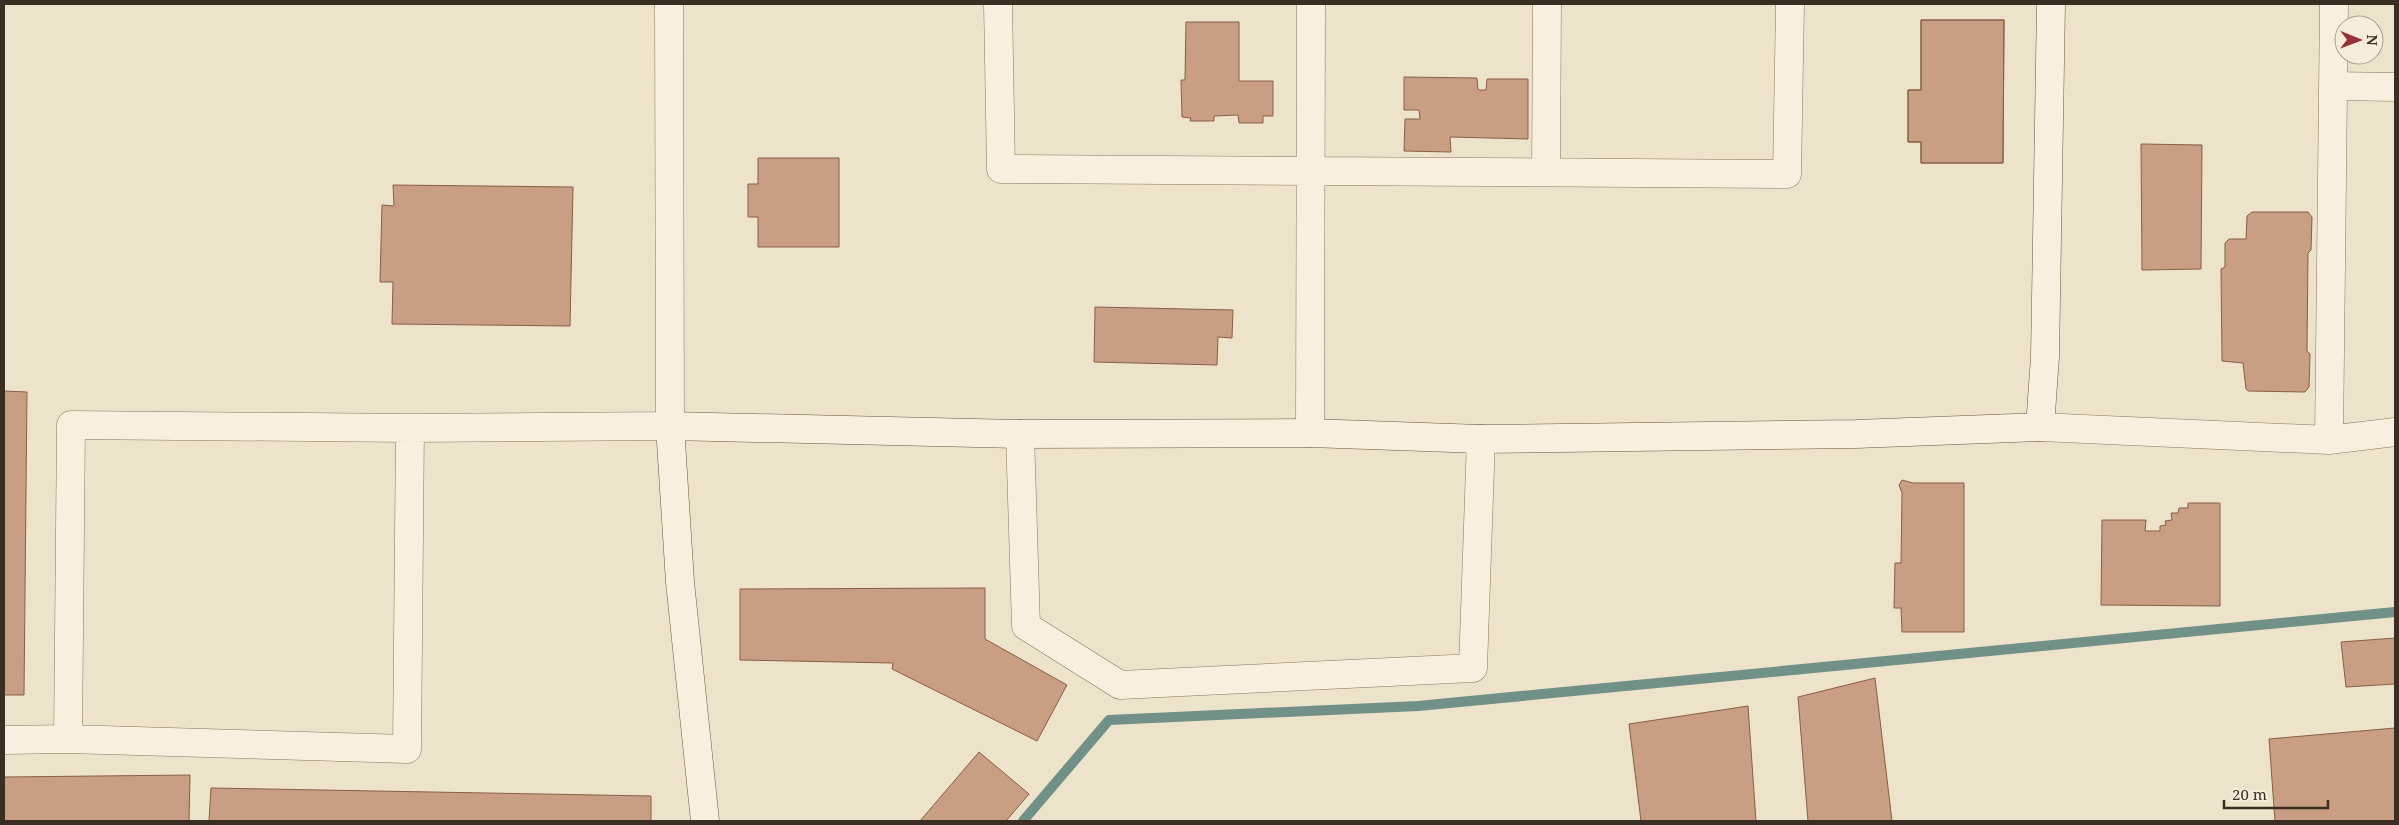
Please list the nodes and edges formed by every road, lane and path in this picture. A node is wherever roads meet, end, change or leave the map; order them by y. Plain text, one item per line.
1 (669, 4) edge
2 (998, 4) edge
3 (1311, 4) edge
4 (1546, 4) edge
5 (1790, 4) edge
6 (2051, 4) edge
7 (2334, 4) edge
8 (2333, 86) junction
9 (2395, 87) edge
10 (1311, 169) junction
11 (1546, 172) junction
12 (670, 426) junction
13 (2040, 427) junction
14 (410, 428) junction
15 (2395, 432) edge
16 (1020, 434) junction
17 (1310, 434) junction
18 (1481, 439) junction
19 (2329, 440) junction
20 (68, 739) junction
21 (4, 740) edge
22 (705, 821) edge

1 - 12 street
2 - 10 street
3 - 10 street
4 - 11 street
5 - 11 street
6 - 13 street
7 - 8 street
8 - 9 street
8 - 19 street
10 - 11 street
10 - 17 street
12 - 14 street
12 - 16 street
12 - 22 street
13 - 18 street
13 - 19 street
14 - 20 street
14 - 20 street
15 - 19 street
16 - 17 street
16 - 18 street
17 - 18 street
20 - 21 street

